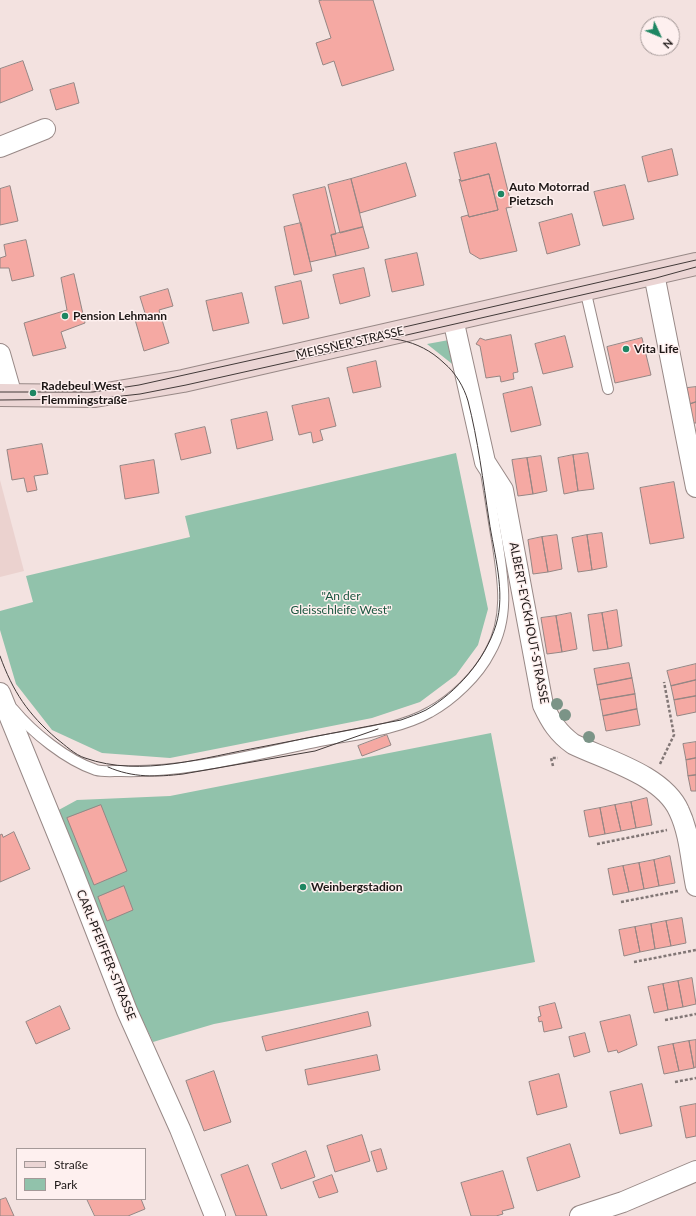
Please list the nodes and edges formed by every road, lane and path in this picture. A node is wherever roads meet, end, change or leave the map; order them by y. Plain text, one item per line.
1 (45, 129) dead end
2 (0, 147) edge
3 (696, 264) edge
4 (654, 274) junction
5 (585, 289) junction
6 (453, 319) junction
7 (0, 354) edge
8 (608, 390) dead end
9 (6, 396) edge
10 (485, 462) junction
11 (696, 487) edge
12 (664, 682) dead end
13 (0, 694) edge
14 (558, 758) dead end
15 (553, 766) dead end
16 (657, 769) dead end
17 (685, 828) junction
18 (597, 844) dead end
19 (689, 888) edge
20 (621, 902) dead end
21 (696, 950) edge
22 (634, 962) dead end
23 (696, 1014) edge
24 (665, 1020) dead end
25 (696, 1078) edge
26 (675, 1082) dead end
27 (696, 1170) edge
28 (215, 1216) edge
29 (580, 1216) edge

1 - 2 street
3 - 4 main road, MEISSNER STRASSE
4 - 5 main road, MEISSNER STRASSE
4 - 11 street
5 - 6 main road, MEISSNER STRASSE
5 - 8 lane
6 - 9 main road, MEISSNER STRASSE
6 - 10 street, ALBERT-EYCKHOUT-STRASSE
7 - 9 street
10 - 13 lane
10 - 17 street, ALBERT-EYCKHOUT-STRASSE
12 - 16 path
13 - 28 street, CARL-PFEIFFER-STRASSE
14 - 15 path
17 - 18 path
17 - 19 street, ALBERT-EYCKHOUT-STRASSE
19 - 20 path
21 - 22 path
23 - 24 path
25 - 26 path
27 - 29 street

